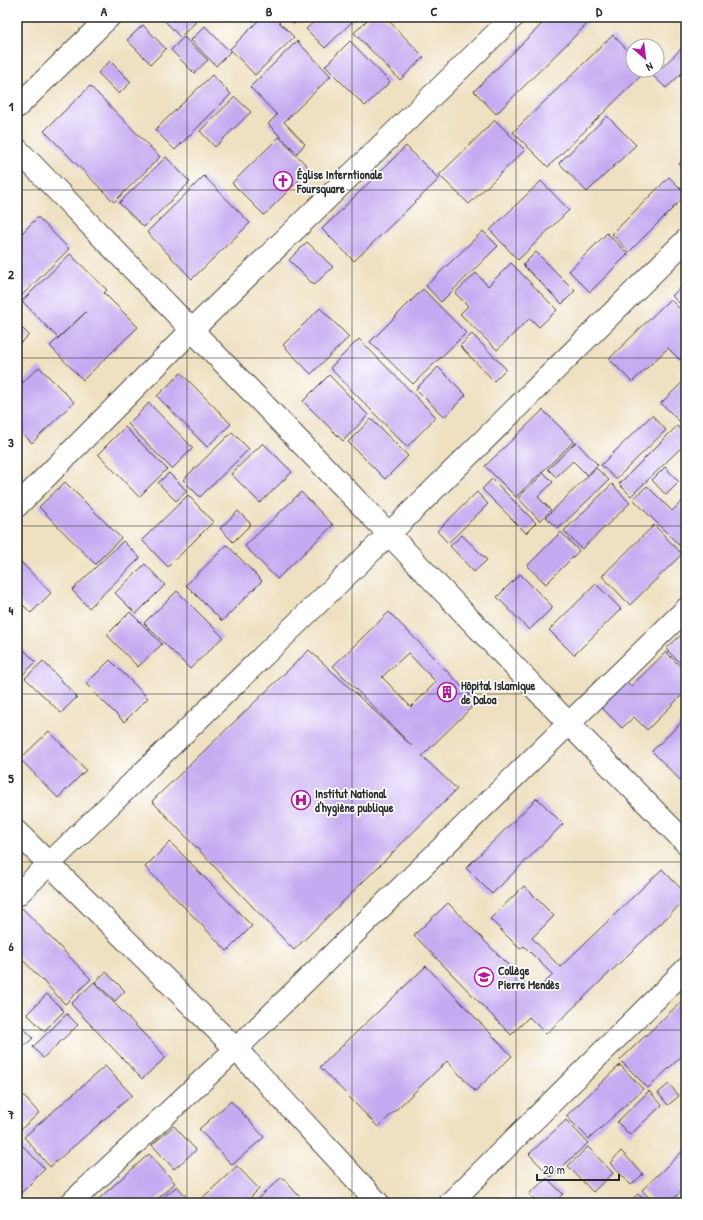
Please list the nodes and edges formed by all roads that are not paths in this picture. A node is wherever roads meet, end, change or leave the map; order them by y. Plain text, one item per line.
1 (109, 17) edge
2 (513, 17) edge
3 (17, 108) edge
4 (17, 149) edge
5 (686, 240) edge
6 (192, 330) junction
7 (17, 506) edge
8 (389, 534) junction
9 (686, 609) edge
10 (569, 724) junction
11 (17, 832) edge
12 (686, 843) edge
13 (49, 865) junction
14 (17, 895) edge
15 (686, 969) edge
16 (236, 1049) junction
17 (71, 1203) edge
18 (378, 1203) edge
19 (450, 1203) edge

1 - 3 street
2 - 6 street
4 - 6 street
5 - 8 street
6 - 7 street
6 - 8 street
8 - 10 street
8 - 13 street
9 - 10 street
10 - 12 street
10 - 16 street
11 - 13 street
13 - 14 street
13 - 16 street
15 - 19 street
16 - 17 street
16 - 18 street

